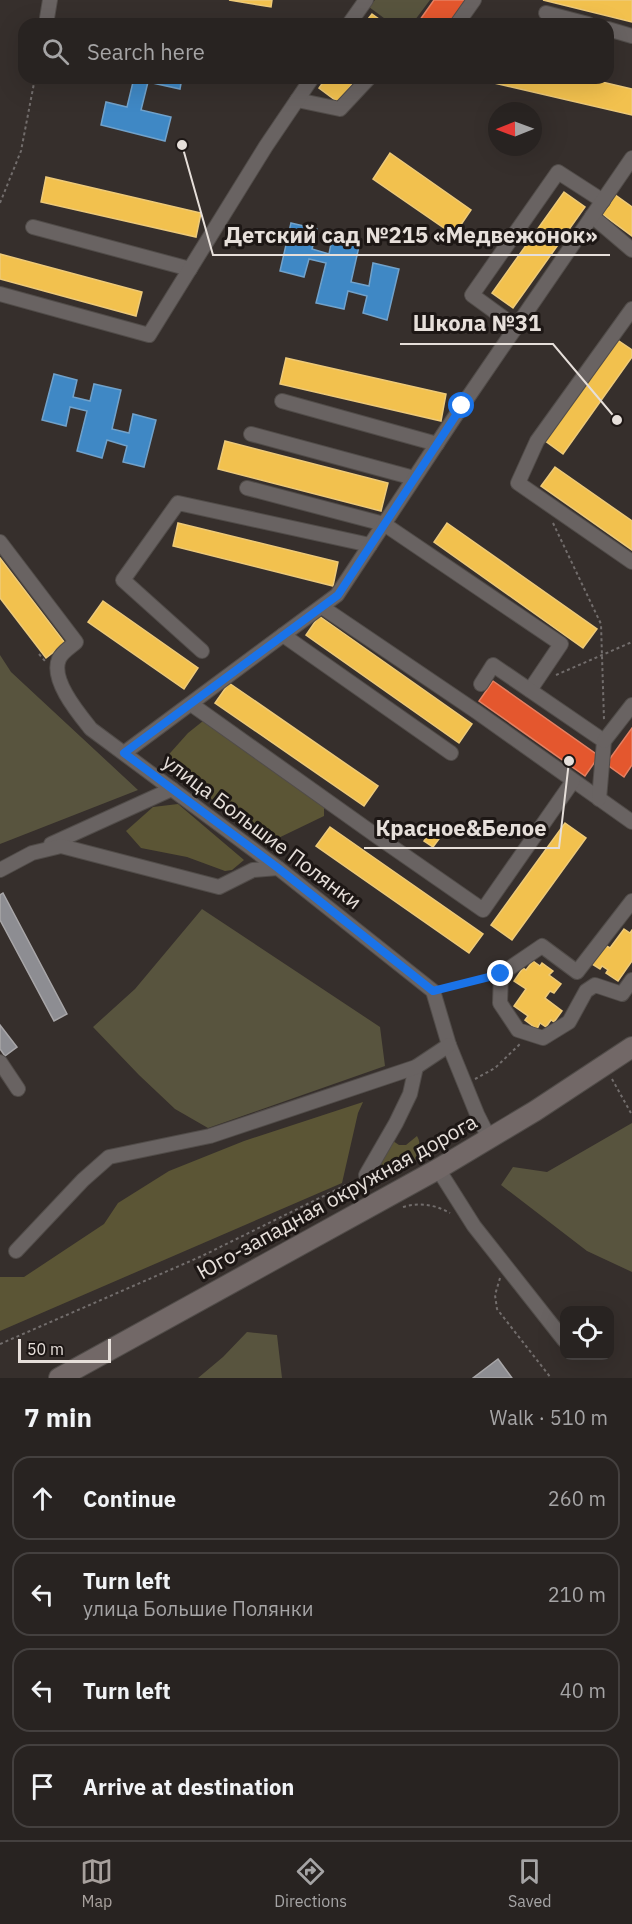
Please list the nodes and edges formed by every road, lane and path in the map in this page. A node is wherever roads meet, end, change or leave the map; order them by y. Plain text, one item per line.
1 (50, 0) edge
2 (366, 0) edge
3 (474, 0) edge
4 (546, 13) dead end
5 (47, 18) edge
6 (353, 18) edge
7 (461, 18) edge
8 (565, 18) edge
9 (614, 31) edge
10 (632, 36) edge
11 (34, 84) edge
12 (308, 84) edge
13 (363, 84) edge
14 (297, 100) junction
15 (632, 158) edge
16 (603, 201) junction
17 (0, 203) edge
18 (592, 216) junction
19 (33, 227) dead end
20 (632, 250) edge
21 (190, 269) junction
22 (2, 298) edge
23 (632, 309) edge
24 (516, 327) junction
25 (282, 401) dead end
26 (251, 434) dead end
27 (437, 444) junction
28 (414, 478) junction
29 (247, 488) dead end
30 (542, 500) junction
31 (384, 524) junction
32 (0, 542) edge
33 (370, 545) junction
34 (632, 562) edge
35 (322, 607) junction
36 (283, 635) junction
37 (632, 642) edge
38 (202, 651) dead end
39 (39, 654) dead end
40 (603, 655) junction
41 (46, 662) dead end
42 (481, 684) dead end
43 (532, 687) junction
44 (191, 704) junction
45 (632, 705) edge
46 (604, 741) junction
47 (124, 753) junction
48 (451, 753) dead end
49 (573, 781) junction
50 (172, 789) junction
51 (599, 800) junction
52 (632, 822) edge
53 (32, 853) junction
54 (278, 868) junction
55 (0, 870) edge
56 (632, 901) edge
57 (578, 972) junction
58 (501, 974) junction
59 (632, 981) edge
60 (433, 991) junction
61 (586, 992) junction
62 (527, 1033) junction
63 (449, 1045) junction
64 (632, 1047) edge
65 (0, 1062) edge
66 (416, 1066) junction
67 (604, 1066) junction
68 (472, 1080) dead end
69 (18, 1089) dead end
70 (632, 1115) edge
71 (467, 1118) dead end
72 (461, 1138) dead end
73 (490, 1140) junction
74 (438, 1169) junction
75 (366, 1175) joint
76 (396, 1210) dead end
77 (454, 1216) dead end
78 (16, 1251) dead end
79 (507, 1268) junction
80 (560, 1335) edge
81 (0, 1344) edge
82 (59, 1378) edge
83 (551, 1378) edge

1 - 5 street
2 - 6 street
3 - 7 street
4 - 8 street
9 - 10 street
11 - 17 path
12 - 14 street
13 - 14 street
14 - 21 street
15 - 16 street
16 - 18 street
16 - 24 street
18 - 20 street
18 - 24 street
19 - 21 street
21 - 22 street
23 - 30 street
24 - 27 street
25 - 27 street
26 - 28 street
27 - 28 street
28 - 31 street
29 - 31 street
30 - 34 street
30 - 40 path
31 - 33 street
31 - 43 street
32 - 47 street, улица Большие Полянки
33 - 35 street
33 - 38 street
35 - 36 street
35 - 49 street
36 - 44 street
36 - 48 street
37 - 40 path
39 - 41 path
40 - 43 path
40 - 46 path
42 - 43 street
43 - 46 street
44 - 47 street
44 - 49 street
45 - 46 street
46 - 51 street
47 - 50 street, улица Большие Полянки
49 - 51 street
50 - 53 street
50 - 54 street, улица Большие Полянки
51 - 52 street
53 - 54 street
53 - 55 street
54 - 60 street, улица Большие Полянки
56 - 57 street
57 - 58 street
57 - 61 street
58 - 60 path
58 - 62 street
59 - 61 street
60 - 63 street
61 - 62 street
62 - 68 path
63 - 66 street
63 - 73 street
64 - 67 highway, Юго-западная окружная дорога
65 - 69 street
66 - 75 street
66 - 78 street
67 - 70 path
67 - 73 highway, Юго-западная окружная дорога
71 - 72 path
73 - 74 highway, Юго-западная окружная дорога
74 - 79 street
74 - 82 highway, Юго-западная окружная дорога
75 - 81 path
76 - 77 path
79 - 80 street
79 - 83 path

